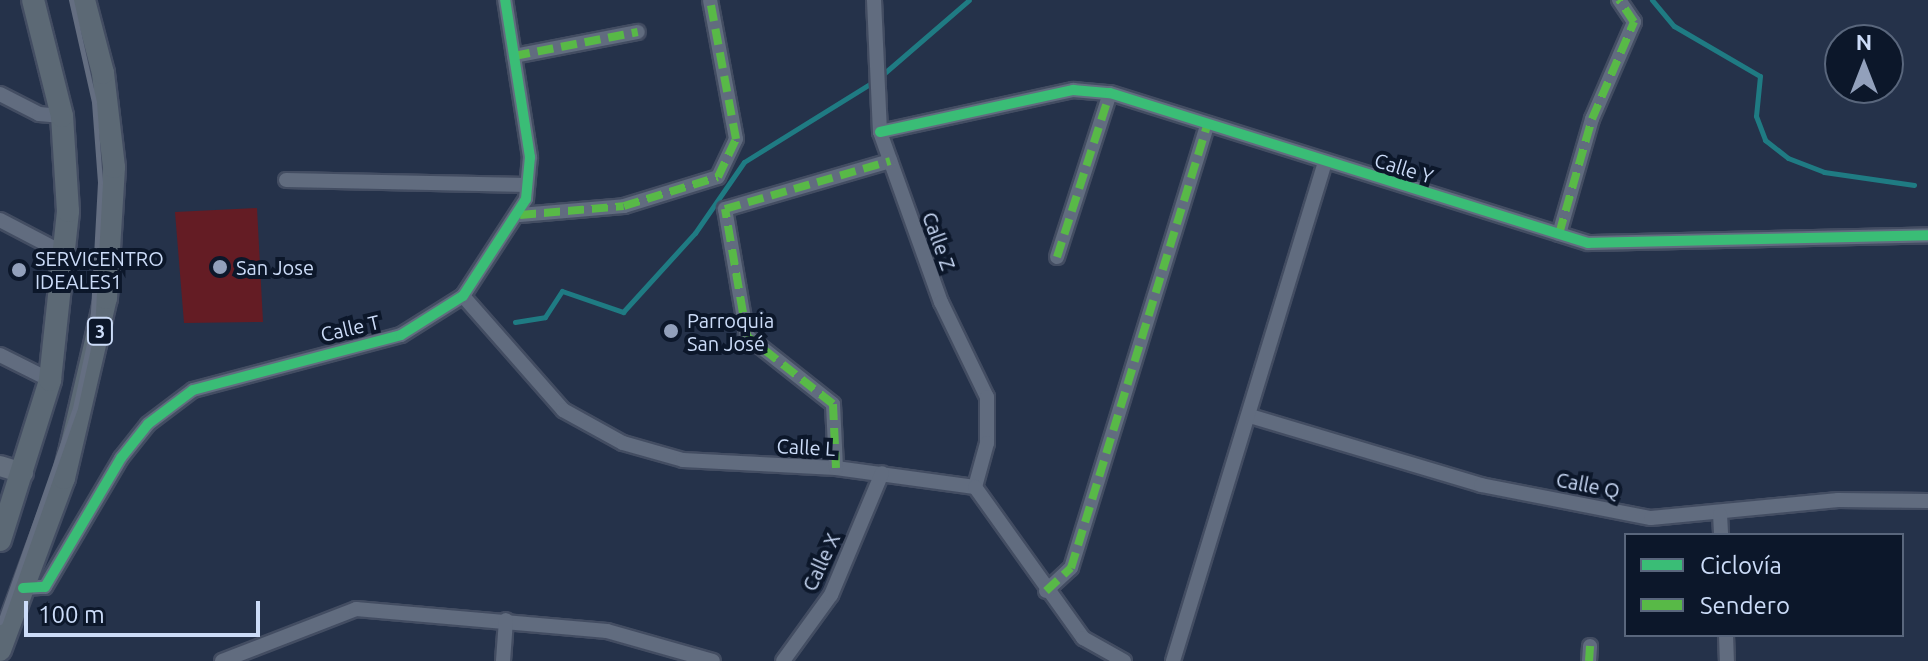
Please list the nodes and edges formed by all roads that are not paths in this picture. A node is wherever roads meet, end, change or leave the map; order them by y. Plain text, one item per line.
1 (33, 0) edge
2 (84, 0) edge
3 (505, 0) edge
4 (710, 0) edge
5 (874, 0) edge
6 (1619, 0) edge
7 (638, 32) dead end
8 (514, 56) junction
9 (1110, 93) junction
10 (0, 94) edge
11 (62, 116) junction
12 (1207, 126) junction
13 (880, 132) junction
14 (890, 161) junction
15 (1325, 162) junction
16 (286, 180) dead end
17 (527, 185) junction
18 (520, 215) junction
19 (0, 220) edge
20 (1559, 234) junction
21 (1928, 235) edge
22 (65, 254) junction
23 (1057, 257) dead end
24 (463, 296) junction
25 (0, 355) edge
26 (50, 380) junction
27 (1250, 416) junction
28 (0, 466) edge
29 (836, 468) junction
30 (23, 473) junction
31 (882, 473) junction
32 (975, 487) junction
33 (1928, 501) edge
34 (1720, 514) junction
35 (1721, 533) edge
36 (0, 540) edge
37 (23, 588) junction
38 (1046, 591) junction
39 (506, 620) junction
40 (1726, 637) edge
41 (0, 650) edge
42 (222, 661) edge
43 (503, 661) edge
44 (713, 661) edge
45 (783, 661) edge
46 (1124, 661) edge
47 (1173, 661) edge
48 (1727, 661) edge

1 - 11 main road, 3
2 - 37 main road, 3
3 - 8 street, Calle T
4 - 18 street
5 - 13 street, Calle Z
6 - 20 street
7 - 8 street
8 - 17 street, Calle T
9 - 12 street, Calle Y
9 - 13 street, Calle Y
9 - 23 street
10 - 11 street
11 - 22 main road, 3
12 - 15 street, Calle Y
12 - 38 street
13 - 14 street, Calle Z
14 - 29 street
14 - 32 street, Calle Z
15 - 20 street, Calle Y
15 - 27 street
16 - 17 street
17 - 18 street, Calle T
18 - 24 street, Calle T
19 - 22 street
20 - 21 street, Calle Y
22 - 26 main road, 3
24 - 29 street, Calle L
24 - 37 street, Calle T
25 - 26 street
26 - 30 main road, 3
27 - 34 street, Calle Q
27 - 47 street
28 - 30 street
29 - 31 street, Calle L
30 - 36 main road, 3
31 - 32 street, Calle L
31 - 45 street, Calle X
32 - 38 street
33 - 34 street, Calle Q
34 - 35 street
37 - 41 main road, 3
38 - 46 street
39 - 42 street
39 - 43 street
39 - 44 street
40 - 48 street

